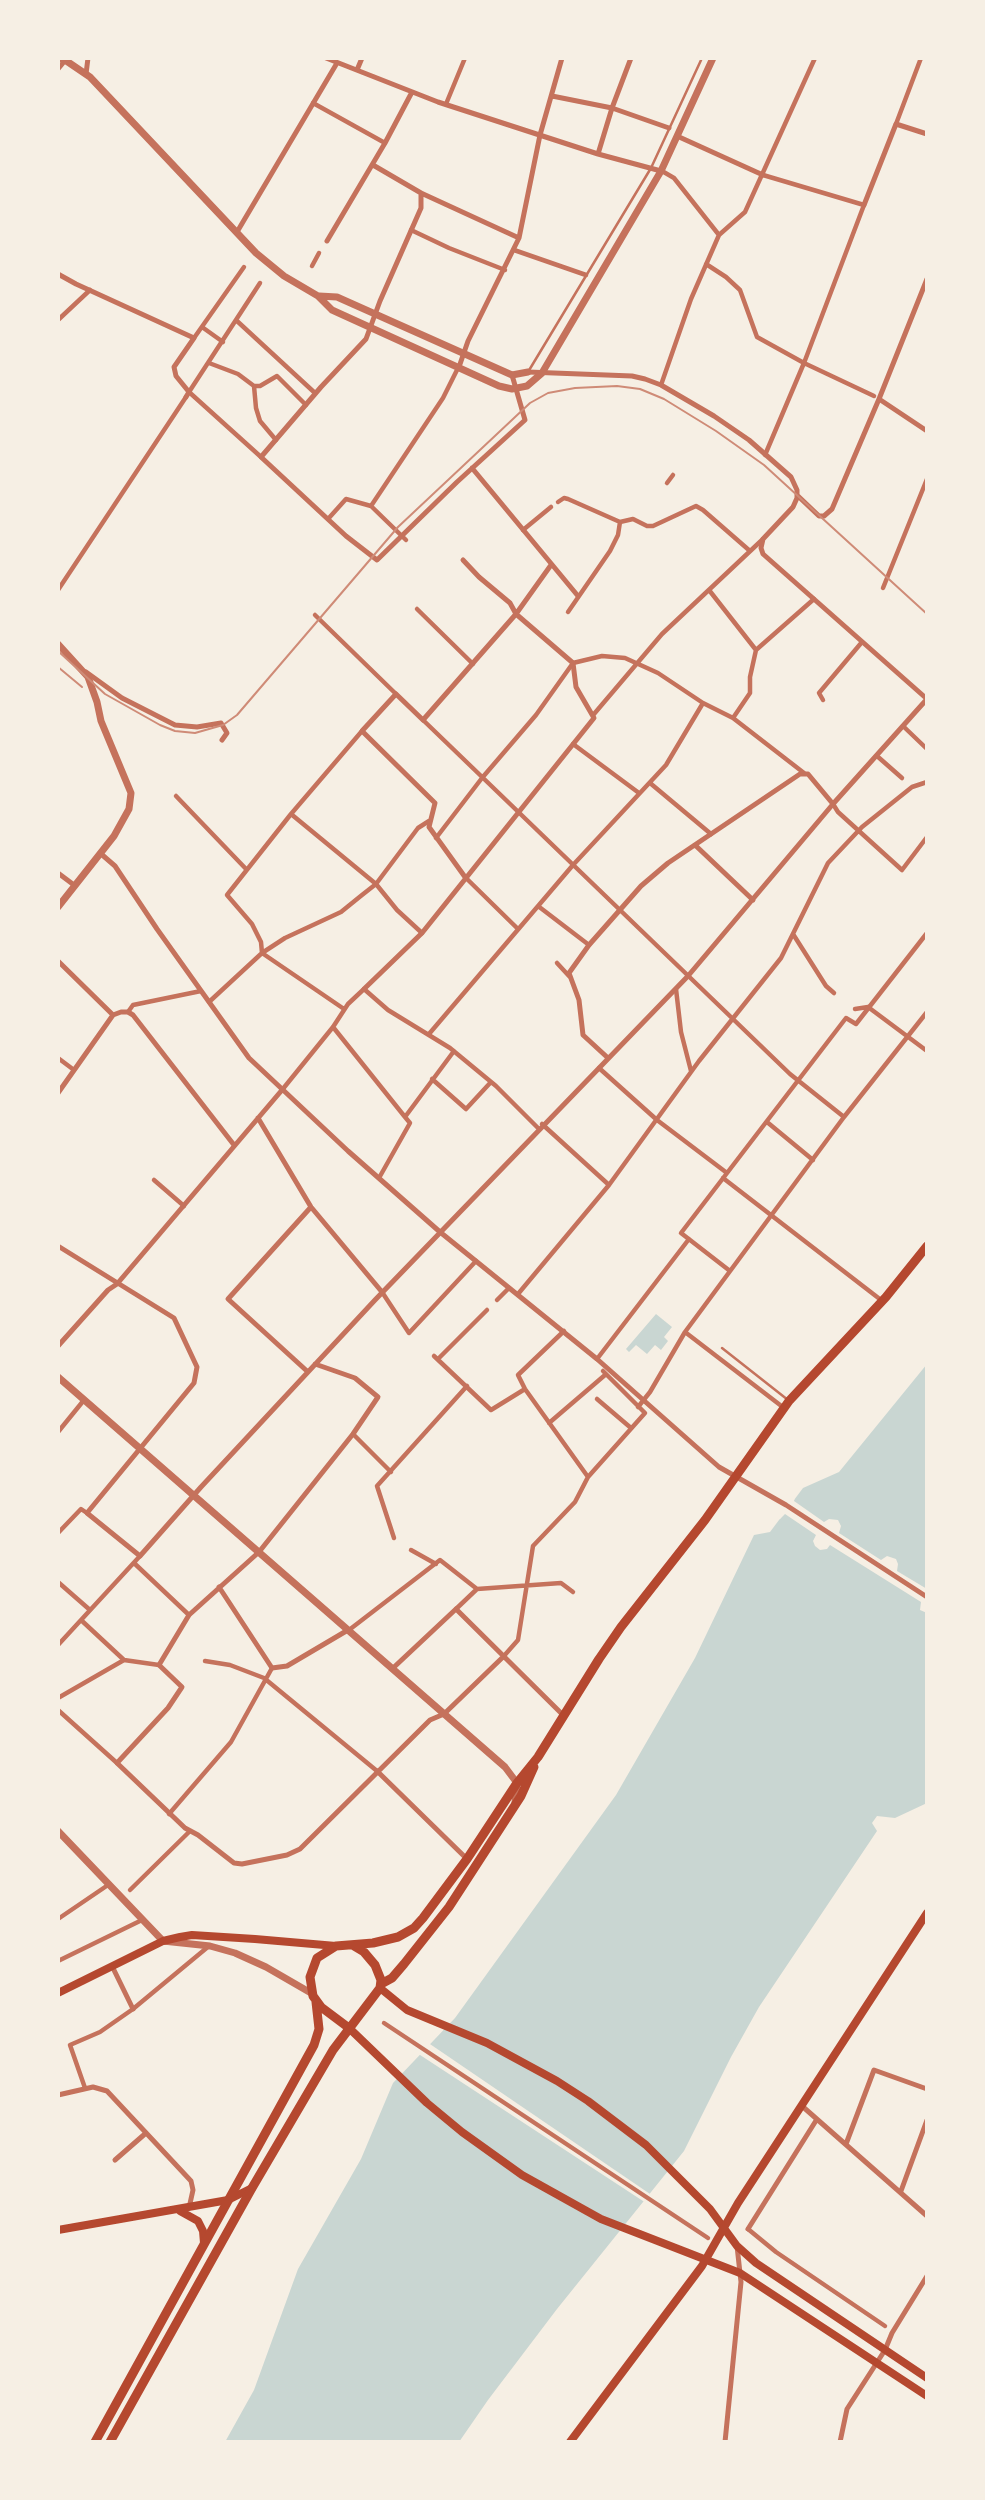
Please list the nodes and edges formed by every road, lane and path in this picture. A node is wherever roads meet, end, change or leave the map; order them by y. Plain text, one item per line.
1 (64, 58) edge
2 (88, 58) edge
3 (326, 58) edge
4 (362, 58) edge
5 (465, 58) edge
6 (562, 58) edge
7 (631, 58) edge
8 (702, 58) edge
9 (713, 58) edge
10 (815, 58) edge
11 (921, 58) edge
12 (337, 63) junction
13 (58, 69) edge
14 (357, 70) junction
15 (86, 74) junction
16 (412, 92) junction
17 (552, 96) junction
18 (313, 103) junction
19 (446, 104) junction
20 (611, 108) junction
21 (895, 124) junction
22 (670, 128) junction
23 (927, 134) edge
24 (540, 135) junction
25 (677, 136) junction
26 (385, 143) junction
27 (598, 154) junction
28 (373, 165) junction
29 (651, 168) junction
30 (661, 171) junction
31 (763, 175) junction
32 (421, 193) junction
33 (863, 205) junction
34 (410, 229) junction
35 (237, 232) junction
36 (719, 234) junction
37 (519, 238) junction
38 (327, 241) dead end
39 (514, 250) junction
40 (319, 253) dead end
41 (706, 264) junction
42 (312, 266) dead end
43 (244, 267) dead end
44 (505, 270) junction
45 (58, 274) edge
46 (586, 275) junction
47 (927, 279) edge
48 (260, 283) dead end
49 (90, 290) junction
50 (318, 296) junction
51 (375, 314) junction
52 (58, 320) edge
53 (237, 321) junction
54 (202, 327) junction
55 (372, 328) junction
56 (194, 338) junction
57 (223, 342) junction
58 (462, 354) junction
59 (209, 363) junction
60 (804, 363) junction
61 (459, 368) junction
62 (528, 372) junction
63 (542, 373) junction
64 (512, 375) junction
65 (661, 385) junction
66 (254, 386) junction
67 (516, 389) junction
68 (315, 393) junction
69 (188, 394) junction
70 (877, 398) junction
71 (307, 406) junction
72 (927, 431) edge
73 (275, 440) junction
74 (765, 455) junction
75 (261, 457) junction
76 (472, 468) junction
77 (673, 475) dead end
78 (927, 479) edge
79 (667, 483) dead end
80 (797, 496) junction
81 (558, 502) dead end
82 (371, 505) junction
83 (551, 507) dead end
84 (328, 519) junction
85 (620, 522) junction
86 (523, 530) junction
87 (403, 537) junction
88 (762, 539) junction
89 (750, 551) junction
90 (463, 560) dead end
91 (551, 565) junction
92 (883, 587) dead end
93 (58, 590) edge
94 (709, 590) junction
95 (578, 596) junction
96 (814, 599) junction
97 (417, 608) dead end
98 (568, 612) dead end
99 (516, 614) junction
100 (315, 615) dead end
101 (862, 642) junction
102 (58, 643) edge
103 (756, 650) junction
104 (637, 662) junction
105 (573, 663) junction
106 (473, 664) junction
107 (84, 671) junction
108 (396, 694) junction
109 (823, 699) dead end
110 (927, 699) edge
111 (703, 703) junction
112 (594, 714) junction
113 (733, 718) junction
114 (423, 720) junction
115 (902, 726) junction
116 (362, 731) junction
117 (222, 740) dead end
118 (573, 744) junction
119 (927, 749) edge
120 (877, 756) junction
121 (806, 774) junction
122 (482, 778) junction
123 (902, 778) dead end
124 (927, 782) edge
125 (650, 783) junction
126 (907, 783) dead end
127 (912, 787) junction
128 (639, 793) junction
129 (176, 796) dead end
130 (833, 804) junction
131 (518, 812) junction
132 (291, 814) junction
133 (429, 821) junction
134 (858, 830) junction
135 (711, 834) junction
136 (927, 837) edge
137 (436, 838) junction
138 (695, 845) junction
139 (100, 853) junction
140 (573, 865) junction
141 (247, 870) junction
142 (58, 873) edge
143 (466, 877) junction
144 (376, 884) junction
145 (74, 885) junction
146 (753, 900) junction
147 (58, 906) edge
148 (538, 906) junction
149 (620, 909) junction
150 (518, 929) junction
151 (422, 933) junction
152 (927, 933) edge
153 (793, 934) junction
154 (589, 945) junction
155 (262, 953) junction
156 (58, 961) edge
157 (557, 963) dead end
158 (688, 976) junction
159 (570, 977) junction
160 (676, 988) junction
161 (364, 989) junction
162 (201, 991) junction
163 (834, 993) dead end
164 (208, 1002) junction
165 (869, 1007) junction
166 (344, 1009) junction
167 (855, 1009) dead end
168 (927, 1012) edge
169 (127, 1013) junction
170 (113, 1015) junction
171 (733, 1018) junction
172 (333, 1027) junction
173 (429, 1034) junction
174 (907, 1036) junction
175 (452, 1049) junction
176 (925, 1049) edge
177 (58, 1058) edge
178 (607, 1058) junction
179 (598, 1067) junction
180 (74, 1070) junction
181 (691, 1071) junction
182 (432, 1079) junction
183 (799, 1081) junction
184 (494, 1084) junction
185 (282, 1090) junction
186 (58, 1093) edge
187 (406, 1115) junction
188 (844, 1117) junction
189 (258, 1118) junction
190 (657, 1120) junction
191 (767, 1122) junction
192 (540, 1126) junction
193 (234, 1145) junction
194 (813, 1160) junction
195 (727, 1173) junction
196 (379, 1178) junction
197 (723, 1178) junction
198 (154, 1180) dead end
199 (609, 1185) junction
200 (184, 1206) junction
201 (311, 1207) junction
202 (771, 1217) junction
203 (440, 1232) junction
204 (689, 1239) junction
205 (58, 1246) edge
206 (927, 1246) edge
207 (477, 1261) junction
208 (730, 1271) junction
209 (117, 1284) junction
210 (510, 1287) junction
211 (382, 1292) junction
212 (518, 1294) junction
213 (497, 1300) dead end
214 (882, 1301) junction
215 (487, 1310) dead end
216 (564, 1331) junction
217 (685, 1332) junction
218 (58, 1346) edge
219 (722, 1348) dead end
220 (597, 1359) junction
221 (315, 1364) junction
222 (307, 1372) junction
223 (58, 1377) edge
224 (467, 1386) junction
225 (525, 1389) junction
226 (597, 1399) dead end
227 (84, 1400) junction
228 (644, 1400) junction
229 (787, 1405) junction
230 (638, 1407) junction
231 (549, 1423) junction
232 (631, 1428) junction
233 (58, 1432) edge
234 (353, 1434) junction
235 (141, 1449) junction
236 (391, 1472) junction
237 (736, 1476) junction
238 (588, 1477) junction
239 (193, 1496) junction
240 (87, 1513) junction
241 (58, 1533) edge
242 (394, 1538) dead end
243 (411, 1550) dead end
244 (259, 1552) junction
245 (141, 1556) junction
246 (134, 1563) junction
247 (436, 1564) junction
248 (58, 1582) edge
249 (527, 1585) junction
250 (219, 1587) junction
251 (477, 1589) junction
252 (573, 1592) dead end
253 (927, 1597) edge
254 (456, 1609) junction
255 (90, 1610) junction
256 (189, 1615) junction
257 (81, 1620) junction
258 (348, 1630) junction
259 (58, 1645) edge
260 (503, 1657) junction
261 (124, 1660) junction
262 (205, 1661) dead end
263 (159, 1665) junction
264 (272, 1668) junction
265 (392, 1669) junction
266 (264, 1678) junction
267 (58, 1698) edge
268 (58, 1710) edge
269 (444, 1714) junction
270 (563, 1715) junction
271 (538, 1757) junction
272 (117, 1763) junction
273 (377, 1771) junction
274 (517, 1783) junction
275 (513, 1808) junction
276 (169, 1814) junction
277 (58, 1831) edge
278 (189, 1832) junction
279 (467, 1859) junction
280 (109, 1885) junction
281 (130, 1890) dead end
282 (927, 1913) edge
283 (58, 1919) edge
284 (142, 1920) junction
285 (163, 1941) junction
286 (352, 1945) junction
287 (210, 1946) junction
288 (336, 1946) junction
289 (58, 1961) edge
290 (112, 1966) junction
291 (381, 1986) junction
292 (58, 1993) edge
293 (314, 1998) junction
294 (133, 2009) junction
295 (384, 2023) dead end
296 (349, 2028) junction
297 (85, 2088) junction
298 (927, 2089) edge
299 (58, 2095) edge
300 (802, 2106) junction
301 (817, 2119) junction
302 (927, 2120) edge
303 (146, 2133) junction
304 (846, 2144) junction
305 (115, 2160) dead end
306 (252, 2188) junction
307 (901, 2192) junction
308 (228, 2200) junction
309 (189, 2208) junction
310 (177, 2210) junction
311 (927, 2216) edge
312 (723, 2227) junction
313 (748, 2229) joint
314 (58, 2230) edge
315 (708, 2238) dead end
316 (204, 2243) junction
317 (737, 2246) junction
318 (706, 2259) junction
319 (740, 2273) junction
320 (927, 2276) edge
321 (885, 2326) dead end
322 (886, 2350) junction
323 (877, 2363) junction
324 (927, 2378) edge
325 (927, 2396) edge
326 (94, 2442) edge
327 (110, 2442) edge
328 (570, 2442) edge
329 (725, 2442) edge
330 (840, 2442) edge

1 - 13 street
1 - 15 street
2 - 15 street
3 - 12 street
4 - 14 street
5 - 19 street
6 - 17 street
7 - 20 street
8 - 22 lane
9 - 25 street
10 - 31 street
11 - 21 street
12 - 14 street
12 - 18 street
14 - 16 street
15 - 35 street
16 - 19 street
16 - 26 street
17 - 20 street
17 - 24 street
18 - 26 street
18 - 35 street
19 - 24 street
20 - 22 street
20 - 27 street
21 - 23 street
21 - 33 street
22 - 29 lane
24 - 27 street
24 - 37 street
25 - 30 street
25 - 31 street
26 - 28 street
27 - 29 street
28 - 32 street
28 - 38 street
29 - 30 street
29 - 46 lane
30 - 36 street
30 - 63 street
31 - 33 street
31 - 36 street
32 - 34 street
32 - 37 street
33 - 60 street
34 - 44 street
34 - 51 street
35 - 50 street
36 - 41 street
37 - 39 street
39 - 44 street
39 - 46 street
40 - 42 street
41 - 60 street
41 - 65 street
43 - 54 street
44 - 58 street
45 - 49 street
46 - 62 lane
47 - 70 street
48 - 53 street
49 - 52 street
49 - 56 street
50 - 51 street
50 - 55 street
51 - 55 street
51 - 58 street
53 - 57 street
53 - 68 street
54 - 56 street
54 - 57 street
55 - 61 street
55 - 68 street
56 - 69 street
57 - 59 street
58 - 61 street
58 - 64 street
59 - 66 street
59 - 69 street
60 - 70 street
60 - 74 street
61 - 67 street
61 - 82 street
62 - 63 street
62 - 64 street
63 - 65 street
63 - 67 street
64 - 67 street
65 - 74 street
66 - 71 street
66 - 73 street
67 - 76 street
68 - 71 street
69 - 75 street
69 - 93 street
70 - 72 street
70 - 80 street
71 - 73 street
73 - 75 street
74 - 80 street
75 - 84 street
76 - 86 street
76 - 87 street
77 - 79 street
78 - 92 street
80 - 88 street
81 - 85 street
82 - 84 street
82 - 87 street
83 - 86 street
84 - 87 street
85 - 89 street
85 - 95 street
86 - 91 street
88 - 89 street
88 - 96 street
89 - 94 street
90 - 99 street
91 - 95 street
91 - 99 street
94 - 103 street
94 - 104 street
95 - 98 street
96 - 101 street
96 - 103 street
97 - 106 street
99 - 105 street
99 - 106 street
100 - 108 street
101 - 109 street
101 - 110 street
102 - 107 street
103 - 113 street
104 - 105 street
104 - 111 street
104 - 112 street
105 - 112 street
105 - 122 street
106 - 114 street
107 - 117 street
107 - 139 street
108 - 114 street
108 - 116 street
110 - 115 street
111 - 113 street
111 - 125 street
112 - 118 street
113 - 121 street
114 - 122 street
115 - 119 street
115 - 120 street
116 - 132 street
116 - 133 street
118 - 128 street
118 - 131 street
120 - 123 street
120 - 130 street
121 - 130 street
121 - 135 street
122 - 131 street
122 - 137 street
124 - 127 street
125 - 128 street
125 - 135 street
126 - 127 street
127 - 134 street
128 - 140 street
129 - 141 street
130 - 134 street
130 - 146 street
131 - 140 street
131 - 143 street
132 - 141 street
132 - 144 street
133 - 137 street
133 - 144 street
134 - 136 street
134 - 153 street
135 - 138 street
137 - 143 street
138 - 146 street
138 - 149 street
139 - 145 street
139 - 162 street
140 - 148 street
140 - 149 street
141 - 155 street
142 - 145 street
143 - 150 street
143 - 151 street
144 - 151 street
144 - 155 street
145 - 147 street
146 - 158 street
148 - 150 street
148 - 154 street
149 - 154 street
149 - 158 street
150 - 173 street
151 - 161 street
152 - 165 street
153 - 163 street
153 - 171 street
154 - 159 street
155 - 164 street
155 - 166 street
156 - 170 street
157 - 159 street
158 - 160 street
158 - 171 street
159 - 178 street
160 - 178 street
160 - 181 street
161 - 166 street
161 - 173 street
162 - 164 street
162 - 169 street
164 - 185 street
165 - 167 street
165 - 174 street
165 - 183 street
166 - 172 street
168 - 174 street
169 - 170 street
169 - 193 street
170 - 180 street
171 - 181 street
171 - 183 street
172 - 185 street
172 - 187 street
173 - 175 street
174 - 176 street
174 - 188 street
175 - 182 street
175 - 184 street
177 - 180 street
178 - 179 street
179 - 190 street
179 - 192 street
180 - 186 street
181 - 190 street
182 - 184 street
182 - 187 street
183 - 188 street
183 - 191 street
184 - 192 street
185 - 189 street
185 - 196 street
187 - 196 street
188 - 194 street
189 - 193 street
189 - 201 street
190 - 195 street
190 - 199 street
191 - 194 street
191 - 195 street
192 - 199 street
192 - 203 street
193 - 200 street
194 - 202 street
195 - 197 street
196 - 203 street
197 - 202 street
197 - 204 street
198 - 200 street
199 - 212 street
200 - 209 street
201 - 211 street
201 - 222 street
202 - 208 street
202 - 214 street
203 - 207 street
203 - 211 street
204 - 208 street
204 - 220 street
205 - 209 street
206 - 214 main road
207 - 210 street
207 - 211 street
208 - 217 street
209 - 218 street
209 - 235 street
210 - 212 street
210 - 213 street
211 - 221 street
212 - 216 street
214 - 229 main road
215 - 224 street
216 - 220 street
216 - 225 street
217 - 228 street
217 - 229 street
219 - 229 lane
220 - 228 street
221 - 222 street
221 - 234 street
222 - 239 street
223 - 227 street
224 - 225 street
224 - 236 street
225 - 231 street
226 - 232 street
227 - 233 street
227 - 235 street
228 - 230 street
228 - 237 street
229 - 237 main road
230 - 231 street
230 - 232 street
231 - 238 street
232 - 238 street
234 - 236 street
234 - 244 street
235 - 239 street
235 - 240 street
236 - 242 street
237 - 253 street
237 - 270 main road
238 - 249 street
239 - 244 street
239 - 245 street
240 - 241 street
240 - 245 street
243 - 247 street
244 - 250 street
244 - 258 street
245 - 246 street
246 - 255 street
246 - 256 street
247 - 251 street
247 - 258 street
248 - 255 street
249 - 251 street
249 - 252 street
249 - 260 street
250 - 256 street
250 - 264 street
251 - 254 street
254 - 260 street
254 - 265 street
255 - 257 street
256 - 263 street
257 - 259 street
257 - 261 street
258 - 264 street
258 - 265 street
260 - 269 street
260 - 270 street
261 - 263 street
261 - 267 street
262 - 266 street
263 - 272 street
264 - 266 street
265 - 269 street
266 - 273 street
266 - 276 street
268 - 272 street
269 - 273 street
269 - 274 street
270 - 271 main road
271 - 274 main road
271 - 275 main road
272 - 276 street
273 - 278 street
273 - 279 street
274 - 275 street
274 - 279 main road
275 - 291 main road
276 - 278 street
277 - 280 street
278 - 281 street
279 - 286 main road
280 - 283 street
280 - 284 street
282 - 300 main road
284 - 285 street
284 - 289 street
285 - 287 street
285 - 288 main road
285 - 290 main road
286 - 288 main road
286 - 291 main road
287 - 293 street
287 - 294 street
288 - 293 main road
290 - 292 main road
290 - 294 street
291 - 296 main road
291 - 312 main road
293 - 296 main road
293 - 308 main road
294 - 297 street
295 - 315 street
296 - 306 main road
296 - 318 main road
297 - 299 street
297 - 303 street
298 - 304 street
300 - 301 street
300 - 312 main road
301 - 304 street
301 - 313 street
302 - 307 street
303 - 305 street
303 - 309 street
304 - 307 street
306 - 308 main road
306 - 327 main road
307 - 311 street
308 - 309 main road
308 - 316 main road
309 - 310 main road
310 - 314 main road
310 - 316 main road
312 - 317 main road
312 - 318 main road
313 - 321 street
316 - 326 main road
317 - 319 street
317 - 322 main road
318 - 319 main road
318 - 328 main road
319 - 323 main road
319 - 329 street
320 - 322 street
322 - 323 street
322 - 324 main road
323 - 325 main road
323 - 330 street

